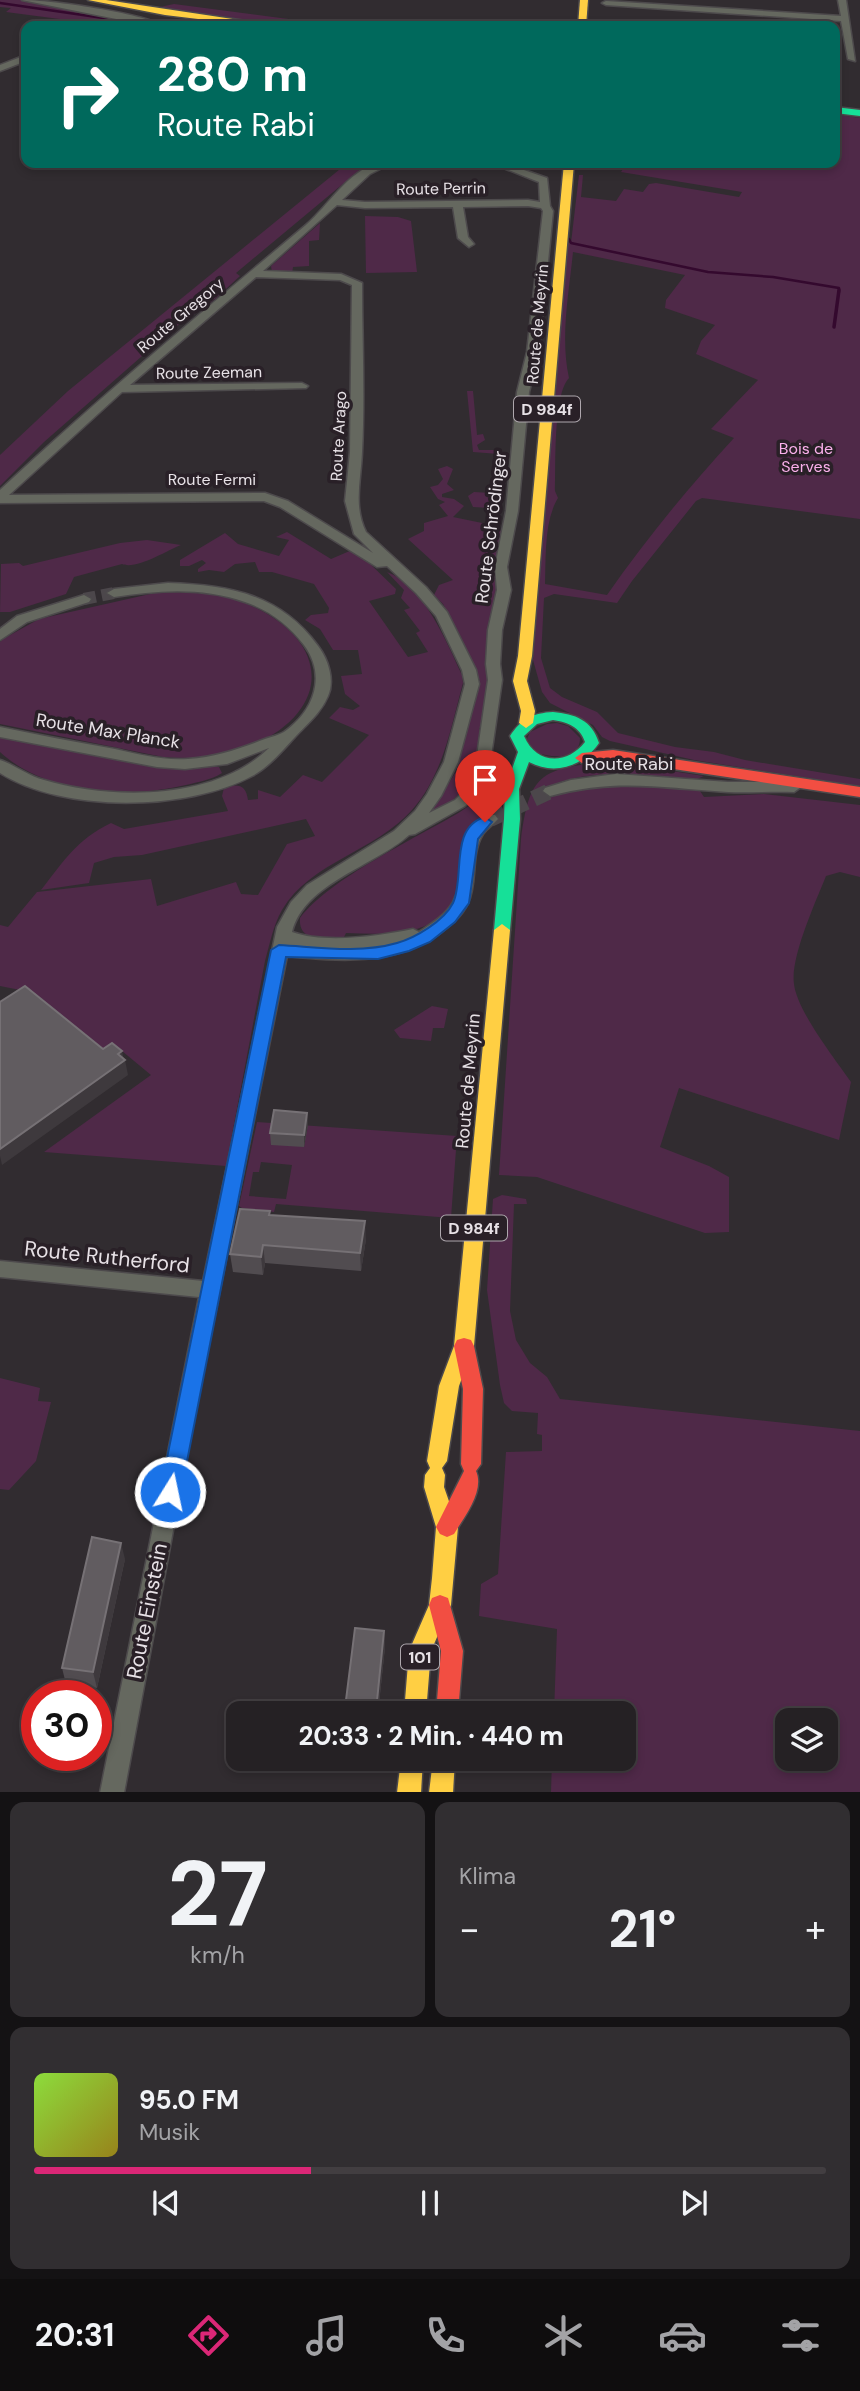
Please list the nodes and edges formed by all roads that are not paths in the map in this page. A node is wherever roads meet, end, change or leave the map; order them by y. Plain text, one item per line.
1 (26, 0) edge
2 (69, 0) edge
3 (92, 0) edge
4 (584, 0) edge
5 (842, 0) edge
6 (606, 3) dead end
7 (637, 16) dead end
8 (823, 17) edge
9 (845, 19) junction
10 (135, 20) joint
11 (139, 21) edge
12 (178, 21) edge
13 (228, 21) edge
14 (582, 21) edge
15 (637, 21) edge
16 (852, 59) edge
17 (21, 60) edge
18 (0, 68) edge
19 (840, 111) edge
20 (860, 114) edge
21 (372, 168) edge
22 (510, 168) edge
23 (569, 168) edge
24 (336, 202) junction
25 (458, 204) junction
26 (545, 206) junction
27 (469, 244) dead end
28 (253, 274) junction
29 (302, 386) dead end
30 (117, 389) junction
31 (0, 498) edge
32 (403, 575) junction
33 (114, 593) tunnel mouth
34 (84, 599) tunnel mouth
35 (0, 636) edge
36 (525, 656) junction
37 (559, 717) junction
38 (526, 723) junction
39 (0, 732) edge
40 (289, 735) junction
41 (591, 735) junction
42 (524, 754) junction
43 (582, 758) junction
44 (551, 764) junction
45 (0, 765) edge
46 (724, 771) junction
47 (710, 784) junction
48 (853, 790) edge
49 (550, 791) tunnel mouth
50 (490, 819) tunnel mouth
51 (512, 819) junction
52 (399, 835) junction
53 (281, 943) junction
54 (0, 1269) edge
55 (210, 1290) junction
56 (464, 1346) junction
57 (447, 1527) junction
58 (443, 1578) joint
59 (440, 1605) junction
60 (416, 1701) edge
61 (448, 1701) edge
62 (411, 1771) edge
63 (443, 1771) edge
64 (112, 1792) edge
65 (409, 1792) edge
66 (441, 1792) edge

1 - 10 street
2 - 12 main road
3 - 13 main road
4 - 14 main road
5 - 9 street
6 - 8 street
7 - 15 street
8 - 9 street
9 - 16 street
10 - 11 street
17 - 18 street
19 - 20 main road
21 - 24 street, Route Gregory
22 - 26 street, Route Schrödinger
23 - 36 main road, Route de Meyrin / D 984f
24 - 25 street, Route Perrin
24 - 28 street, Route Gregory
25 - 26 street, Route Perrin
25 - 27 street
26 - 52 street, Route Schrödinger
28 - 30 street, Route Gregory
28 - 32 street, Route Arago
29 - 30 street, Route Zeeman
30 - 31 street, Route Gregory
31 - 32 street, Route Fermi
32 - 52 street
33 - 40 street
34 - 35 street
36 - 37 main road, Route de Meyrin / D 984f
36 - 38 main road, Route de Meyrin / D 984f
37 - 38 main road
37 - 41 main road
38 - 42 main road
39 - 40 street, Route Max Planck
40 - 45 street
41 - 43 main road
41 - 46 main road
42 - 44 main road
42 - 51 main road, Route de Meyrin / D 984f
43 - 44 main road
43 - 46 main road
44 - 51 main road, Route de Meyrin / D 984f
46 - 47 street
46 - 48 main road
47 - 48 street, Route Rabi
47 - 49 street, Route Rabi
50 - 53 street
51 - 56 main road, Route de Meyrin / D 984f
52 - 53 street, Route Einstein
53 - 55 street, Route Einstein
54 - 55 street, Route Rutherford
55 - 64 street, Route Einstein
56 - 57 main road, Route de Meyrin / D 984f
56 - 57 main road, Route de Meyrin / D 984f
57 - 58 main road, Route de Meyrin / D 984f
58 - 59 main road, Route de Meyrin / 101
59 - 60 main road, Route de Meyrin / 101
59 - 61 main road, Route de Meyrin / 101
62 - 65 main road
63 - 66 main road

